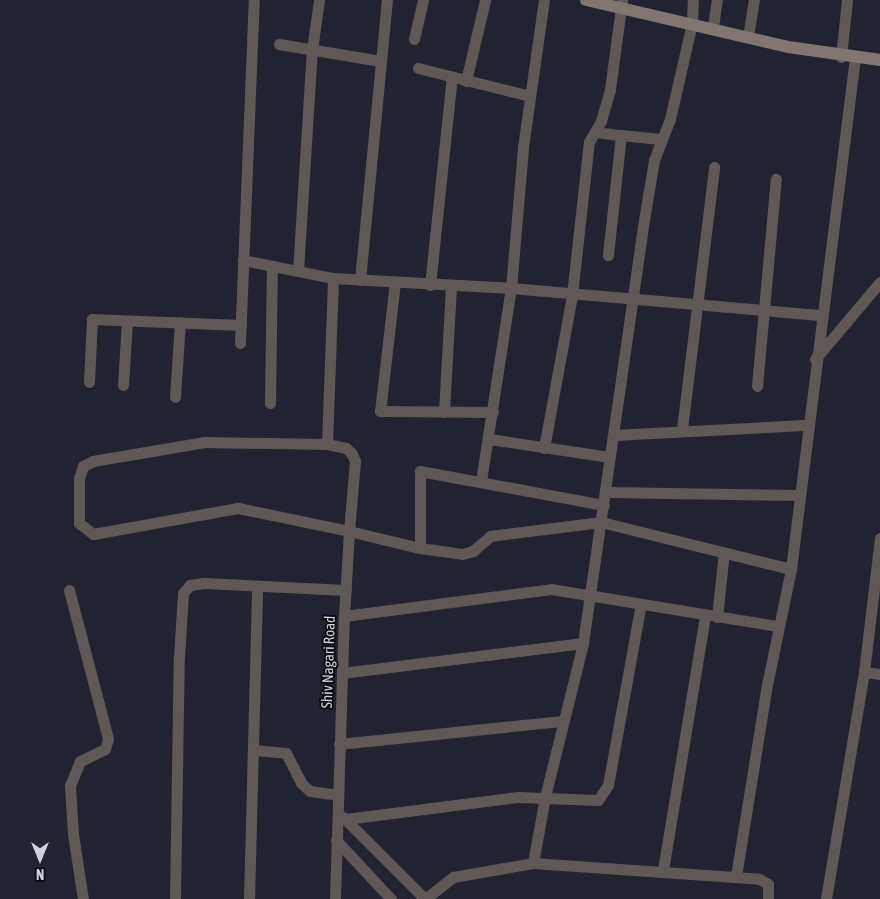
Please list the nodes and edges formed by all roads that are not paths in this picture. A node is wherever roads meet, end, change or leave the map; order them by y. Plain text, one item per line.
1 (254, 0) edge
2 (319, 0) edge
3 (387, 0) edge
4 (423, 0) edge
5 (485, 0) edge
6 (544, 0) edge
7 (586, 0) edge
8 (693, 0) edge
9 (717, 0) edge
10 (754, 0) edge
11 (847, 0) edge
12 (622, 4) edge
13 (692, 23) junction
14 (713, 27) junction
15 (748, 37) junction
16 (414, 39) dead end
17 (279, 44) dead end
18 (312, 50) junction
19 (841, 56) junction
20 (855, 57) junction
21 (880, 60) edge
22 (380, 61) junction
23 (418, 68) dead end
24 (452, 77) junction
25 (466, 81) junction
26 (530, 96) junction
27 (595, 132) junction
28 (621, 135) junction
29 (660, 139) junction
30 (714, 167) dead end
31 (776, 179) dead end
32 (608, 255) dead end
33 (243, 260) junction
34 (272, 266) junction
35 (298, 270) junction
36 (333, 278) junction
37 (360, 280) junction
38 (395, 282) junction
39 (880, 282) edge
40 (430, 285) junction
41 (451, 286) junction
42 (511, 288) junction
43 (572, 295) junction
44 (634, 300) junction
45 (698, 306) junction
46 (765, 312) junction
47 (822, 315) junction
48 (127, 321) junction
49 (180, 322) junction
50 (240, 325) junction
51 (240, 343) dead end
52 (815, 359) junction
53 (89, 382) dead end
54 (123, 385) dead end
55 (757, 386) dead end
56 (175, 397) dead end
57 (270, 403) dead end
58 (444, 412) junction
59 (492, 412) junction
60 (808, 425) junction
61 (682, 430) junction
62 (614, 435) junction
63 (488, 439) junction
64 (327, 444) junction
65 (544, 448) junction
66 (610, 457) junction
67 (481, 481) junction
68 (606, 492) junction
69 (800, 495) junction
70 (604, 505) junction
71 (601, 522) junction
72 (349, 531) junction
73 (880, 538) edge
74 (420, 548) junction
75 (724, 552) junction
76 (791, 569) junction
77 (257, 587) junction
78 (69, 590) dead end
79 (346, 590) junction
80 (592, 596) junction
81 (641, 604) junction
82 (705, 615) junction
83 (344, 616) junction
84 (717, 617) junction
85 (778, 626) junction
86 (584, 644) junction
87 (864, 672) junction
88 (342, 673) junction
89 (880, 674) edge
90 (563, 721) junction
91 (340, 744) junction
92 (253, 750) junction
93 (338, 795) junction
94 (545, 797) junction
95 (337, 811) junction
96 (346, 820) junction
97 (336, 840) junction
98 (533, 863) junction
99 (663, 870) junction
100 (736, 876) junction
101 (84, 899) edge
102 (175, 899) edge
103 (249, 899) edge
104 (335, 899) edge
105 (391, 899) edge
106 (425, 899) edge
107 (768, 899) edge
108 (826, 899) edge

1 - 33 street
2 - 18 street
3 - 22 street
4 - 16 street
5 - 25 street
6 - 26 street
7 - 12 street
8 - 13 street
9 - 14 street
10 - 15 street
11 - 19 street
12 - 13 street
12 - 27 street
13 - 14 street
13 - 29 street
14 - 15 street
15 - 19 street
17 - 18 street
18 - 22 street
18 - 35 street
19 - 20 street
20 - 21 street
20 - 47 street
22 - 37 street
23 - 24 street
24 - 25 street
24 - 40 street
25 - 26 street
26 - 42 street
27 - 28 street
27 - 43 street
28 - 29 street
28 - 32 street
29 - 44 street
30 - 45 street
31 - 46 street
33 - 34 street
33 - 50 street
34 - 35 street
34 - 57 street
35 - 36 street
36 - 37 street
36 - 64 street
37 - 38 street
38 - 40 street
38 - 58 street
39 - 52 street
40 - 41 street
41 - 42 street
41 - 58 street
42 - 43 street
42 - 59 street
43 - 44 street
43 - 65 street
44 - 45 street
44 - 62 street
45 - 46 street
45 - 61 street
46 - 47 street
46 - 55 street
47 - 52 street
48 - 49 street
48 - 53 street
48 - 54 street
49 - 50 street
49 - 56 street
50 - 51 street
52 - 60 street
58 - 59 street
59 - 63 street
60 - 61 street
60 - 69 street
61 - 62 street
62 - 66 street
63 - 65 street
63 - 67 street
64 - 72 street, Shiv Nagari Road
64 - 72 street
65 - 66 street
66 - 68 street
67 - 70 street
67 - 74 street
68 - 69 street
68 - 70 street
69 - 76 street
70 - 71 street
71 - 74 street
71 - 75 street
71 - 80 street
72 - 74 street
72 - 79 street, Shiv Nagari Road
73 - 87 street
75 - 76 street
75 - 84 street
76 - 85 street
77 - 79 street
77 - 92 street
77 - 102 street
78 - 101 street
79 - 83 street, Shiv Nagari Road
80 - 81 street
80 - 83 street
80 - 86 street
81 - 82 street
81 - 94 street
82 - 84 street
82 - 99 street
83 - 88 street, Shiv Nagari Road
84 - 85 street
85 - 100 street
86 - 88 street
86 - 90 street
87 - 89 street
87 - 108 street
88 - 91 street, Shiv Nagari Road
90 - 91 street
90 - 94 street
91 - 93 street, Shiv Nagari Road
92 - 93 street
92 - 103 street
93 - 95 street, Shiv Nagari Road
94 - 96 street
94 - 98 street
95 - 96 street
95 - 97 street, Shiv Nagari Road
96 - 106 street
97 - 104 street, Shiv Nagari Road
97 - 105 street
98 - 99 street
98 - 106 street
99 - 100 street
100 - 107 street

